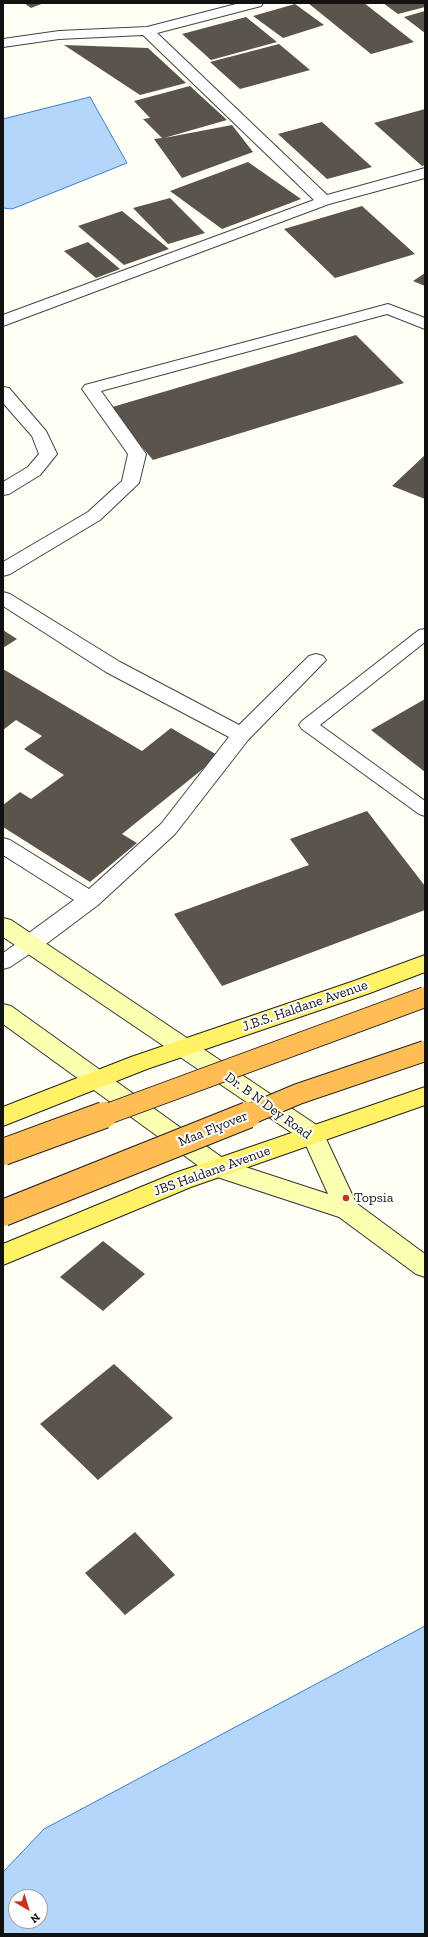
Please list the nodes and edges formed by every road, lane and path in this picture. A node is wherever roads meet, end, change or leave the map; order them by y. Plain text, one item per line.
1 (256, 3) edge
2 (147, 31) junction
3 (3, 43) edge
4 (425, 173) edge
5 (324, 201) junction
6 (3, 322) edge
7 (425, 324) edge
8 (3, 392) edge
9 (3, 490) edge
10 (3, 570) edge
11 (3, 598) edge
12 (425, 634) edge
13 (316, 660) dead end
14 (241, 735) junction
15 (425, 810) edge
16 (3, 845) edge
17 (90, 900) junction
18 (3, 926) edge
19 (30, 944) junction
20 (3, 962) edge
21 (425, 963) edge
22 (425, 998) edge
23 (3, 1012) edge
24 (184, 1047) junction
25 (425, 1051) edge
26 (96, 1080) junction
27 (425, 1096) edge
28 (3, 1117) edge
29 (313, 1135) junction
30 (3, 1152) edge
31 (219, 1168) junction
32 (347, 1210) junction
33 (3, 1214) edge
34 (3, 1255) edge
35 (425, 1268) edge

1 - 2 street
2 - 3 street
2 - 5 street
4 - 5 street
5 - 6 street
7 - 10 street
8 - 9 street
11 - 14 street
12 - 15 lane
13 - 14 street
14 - 17 street
16 - 17 street
17 - 19 street
18 - 19 main road, Dr. B N Dey Road
19 - 20 lane
19 - 24 main road, Dr. B N Dey Road
21 - 24 main road, J.B.S. Haldane Avenue
22 - 30 highway, bridge
23 - 26 main road
24 - 26 main road
24 - 29 main road, Dr. B N Dey Road
25 - 33 highway, Maa Flyover, bridge
26 - 28 main road
26 - 31 main road
27 - 29 main road, JBS Haldane Avenue
29 - 31 main road, JBS Haldane Avenue
29 - 32 main road, Dr. B N Dey Road
31 - 32 main road
31 - 34 main road, JBS Haldane Avenue
32 - 35 main road

